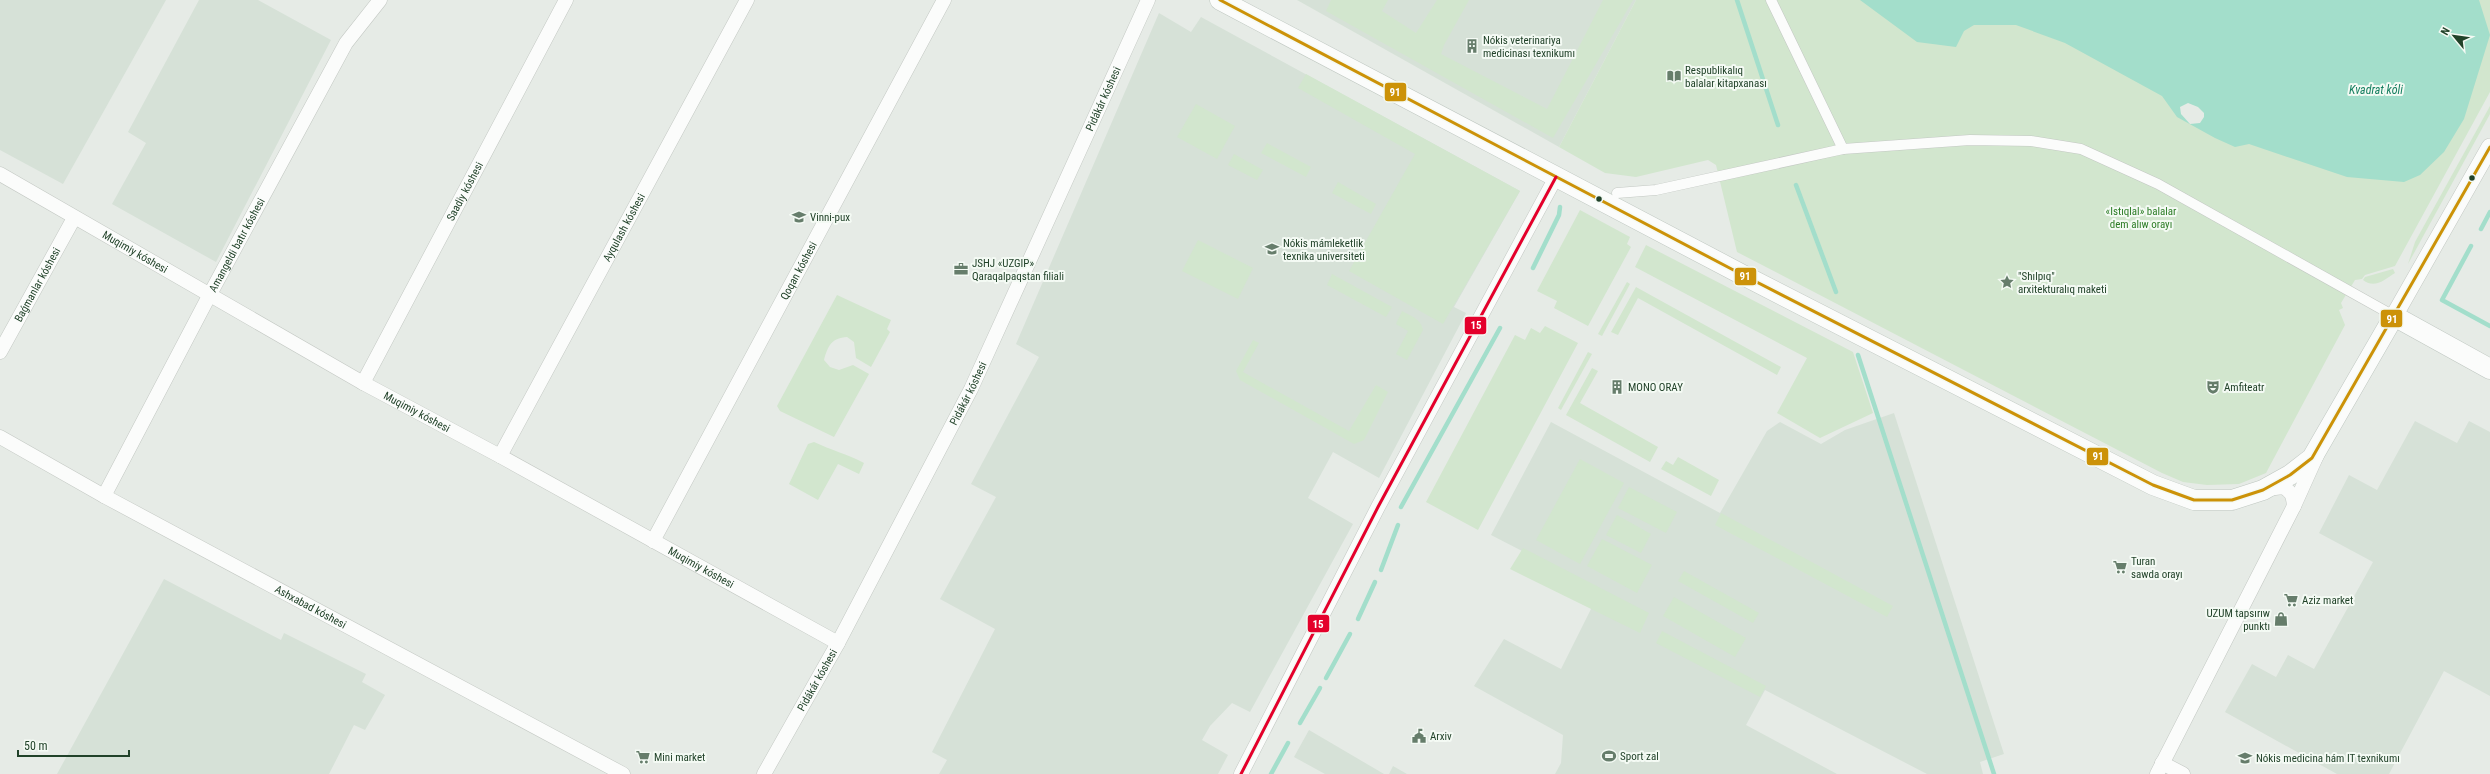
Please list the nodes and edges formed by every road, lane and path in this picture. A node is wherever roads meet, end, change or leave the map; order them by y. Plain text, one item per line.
1 (380, 0) edge
2 (566, 0) edge
3 (747, 0) edge
4 (944, 0) edge
5 (1148, 0) edge
6 (1220, 0) edge
7 (1771, 0) edge
8 (2490, 147) edge
9 (1843, 150) junction
10 (0, 174) edge
11 (1556, 177) junction
12 (1617, 193) dead end
13 (74, 218) junction
14 (209, 296) junction
15 (2394, 316) junction
16 (0, 352) edge
17 (2490, 369) edge
18 (363, 383) junction
19 (0, 437) edge
20 (2317, 450) junction
21 (500, 456) junction
22 (2263, 490) junction
23 (104, 496) junction
24 (2294, 506) junction
25 (653, 541) junction
26 (838, 643) junction
27 (2160, 768) edge
28 (623, 774) edge
29 (764, 774) edge
30 (1241, 774) edge
31 (2183, 774) edge

1 - 14 street, Amangeldi batır kóshesi
2 - 18 street, Saadiy kóshesi
3 - 21 street, Ayqulash kóshesi
4 - 25 street, Qoqan kóshesi
5 - 26 street, Pidákár kóshesi
6 - 11 main road
7 - 9 street
8 - 15 street
9 - 12 street
9 - 15 street
10 - 13 street, Muqimiy kóshesi
11 - 22 main road
11 - 30 street
13 - 14 street, Muqimiy kóshesi
13 - 16 street, Baǵmanlar kóshesi
14 - 18 street, Muqimiy kóshesi
14 - 23 street, Amangeldi batır kóshesi
15 - 17 main road
15 - 20 main road
18 - 21 street, Muqimiy kóshesi
19 - 23 street, Ashxabad kóshesi
20 - 22 main road
20 - 24 street
21 - 25 street, Muqimiy kóshesi
22 - 24 street
23 - 28 street, Ashxabad kóshesi
24 - 27 street
25 - 26 street, Muqimiy kóshesi
26 - 29 street, Pidákár kóshesi
27 - 31 street

